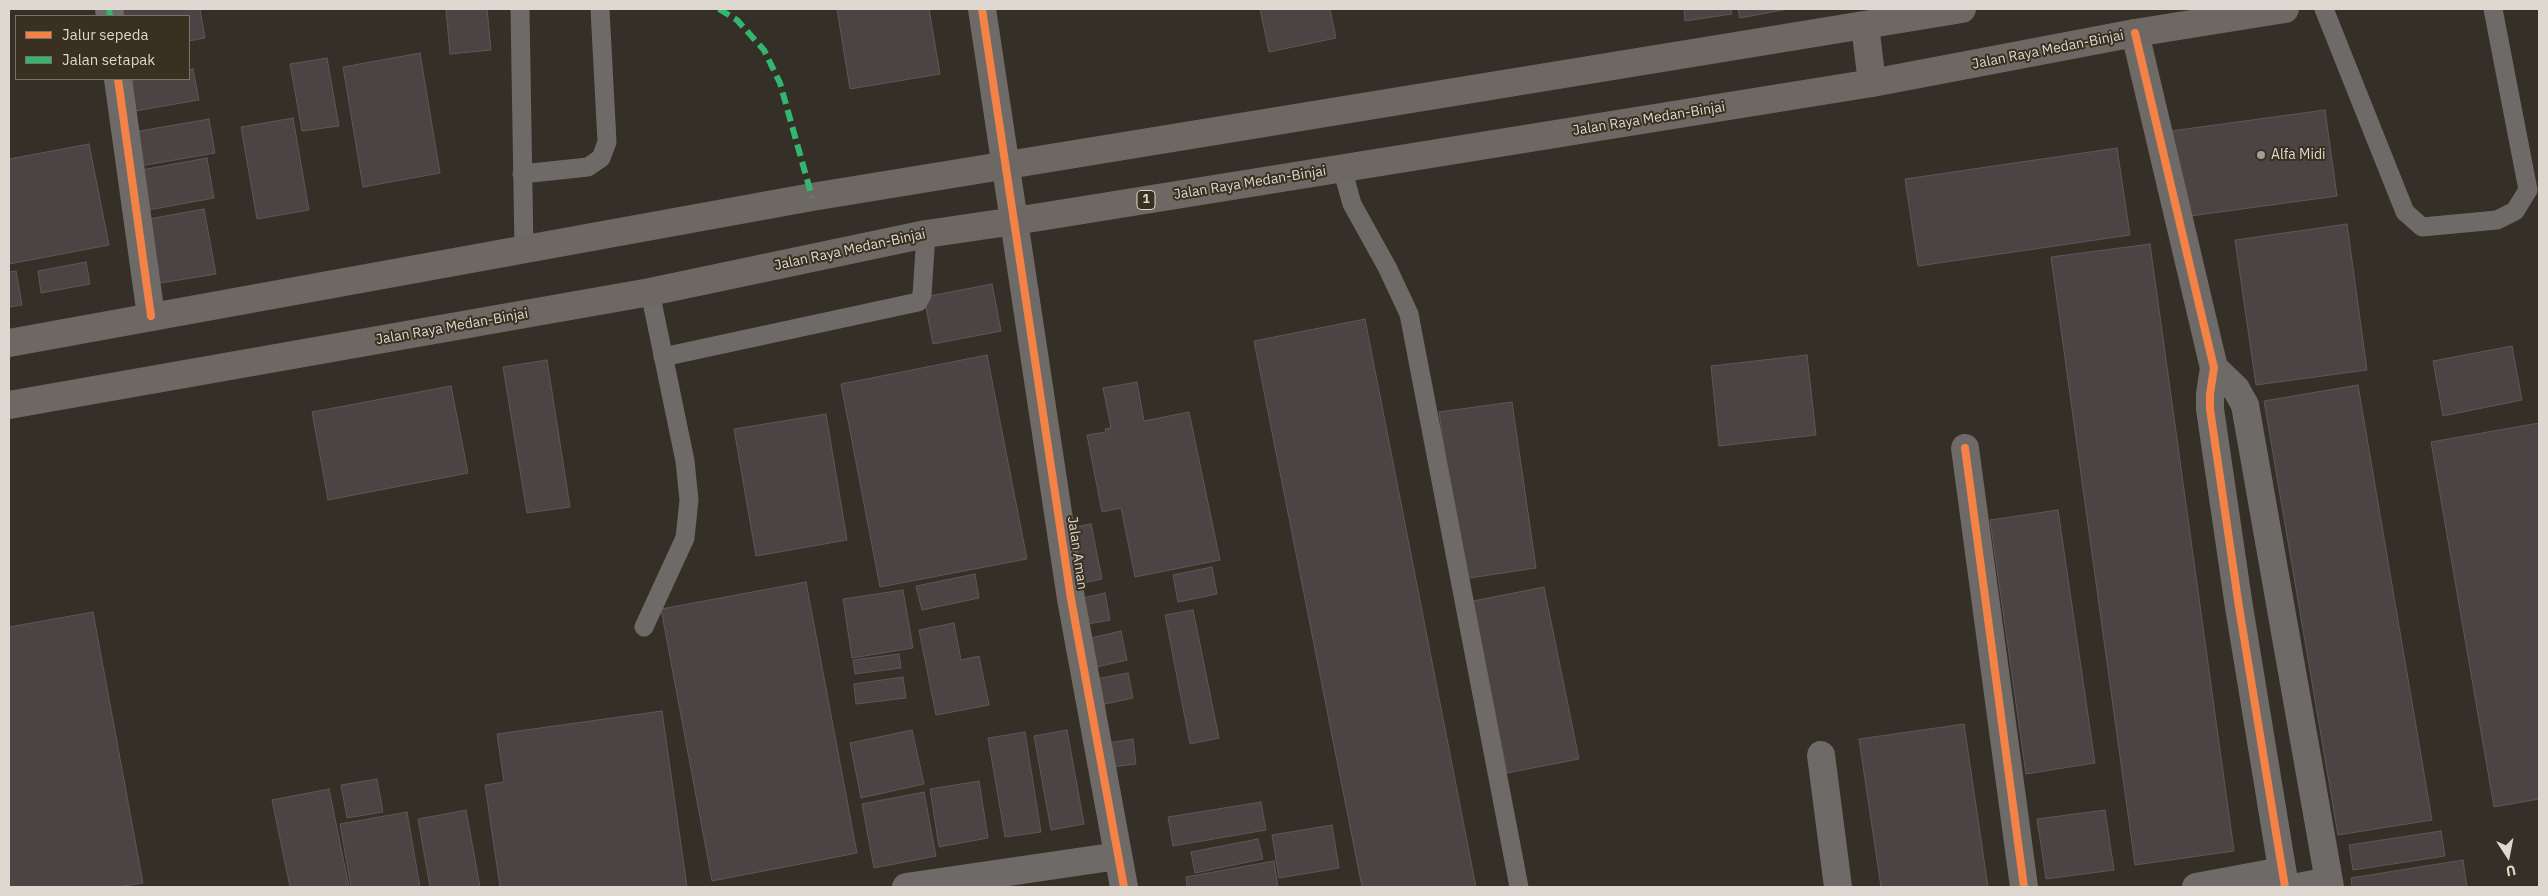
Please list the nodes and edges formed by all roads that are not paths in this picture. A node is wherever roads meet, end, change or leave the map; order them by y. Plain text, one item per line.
1 (520, 9) edge
2 (600, 9) edge
3 (982, 9) edge
4 (1962, 9) edge
5 (2286, 9) edge
6 (2324, 9) edge
7 (2493, 9) edge
8 (1865, 25) junction
9 (2135, 34) junction
10 (118, 80) edge
11 (1872, 83) junction
12 (1006, 165) junction
13 (1342, 168) junction
14 (522, 174) junction
15 (1015, 221) junction
16 (926, 234) junction
17 (524, 250) junction
18 (650, 292) junction
19 (151, 316) junction
20 (9, 343) edge
21 (663, 357) junction
22 (2214, 368) junction
23 (9, 405) edge
24 (1965, 448) dead end
25 (2278, 602) junction
26 (2239, 607) junction
27 (644, 627) dead end
28 (1821, 755) dead end
29 (2318, 820) junction
30 (2275, 828) junction
31 (1118, 856) junction
32 (2288, 882) edge
33 (2329, 884) edge
34 (906, 887) edge
35 (1124, 887) edge
36 (1519, 887) edge
37 (1838, 887) edge
38 (2024, 887) edge
39 (2196, 887) edge

1 - 14 lane
2 - 14 lane
3 - 12 street, Jalan Aman
4 - 8 highway
5 - 9 highway, Jalan Raya Medan-Binjai / 1
6 - 7 lane
8 - 11 highway
8 - 12 highway
9 - 11 highway, Jalan Raya Medan-Binjai / 1
9 - 22 street
10 - 19 street
11 - 13 highway, Jalan Raya Medan-Binjai / 1
12 - 15 street, Jalan Aman
12 - 17 highway
13 - 15 highway, Jalan Raya Medan-Binjai / 1
13 - 36 lane
14 - 17 lane
15 - 16 highway, Jalan Raya Medan-Binjai / 1
15 - 31 street, Jalan Aman
16 - 18 highway, Jalan Raya Medan-Binjai / 1
16 - 21 lane
17 - 19 highway
18 - 21 lane
18 - 23 highway, Jalan Raya Medan-Binjai / 1
19 - 20 highway
21 - 27 lane
22 - 25 street
22 - 26 street
24 - 38 street
25 - 26 street
25 - 29 street
26 - 30 street
28 - 37 street
29 - 30 street
29 - 33 street
30 - 32 street
31 - 34 street
31 - 35 street, Jalan Aman
32 - 33 street
32 - 39 street

